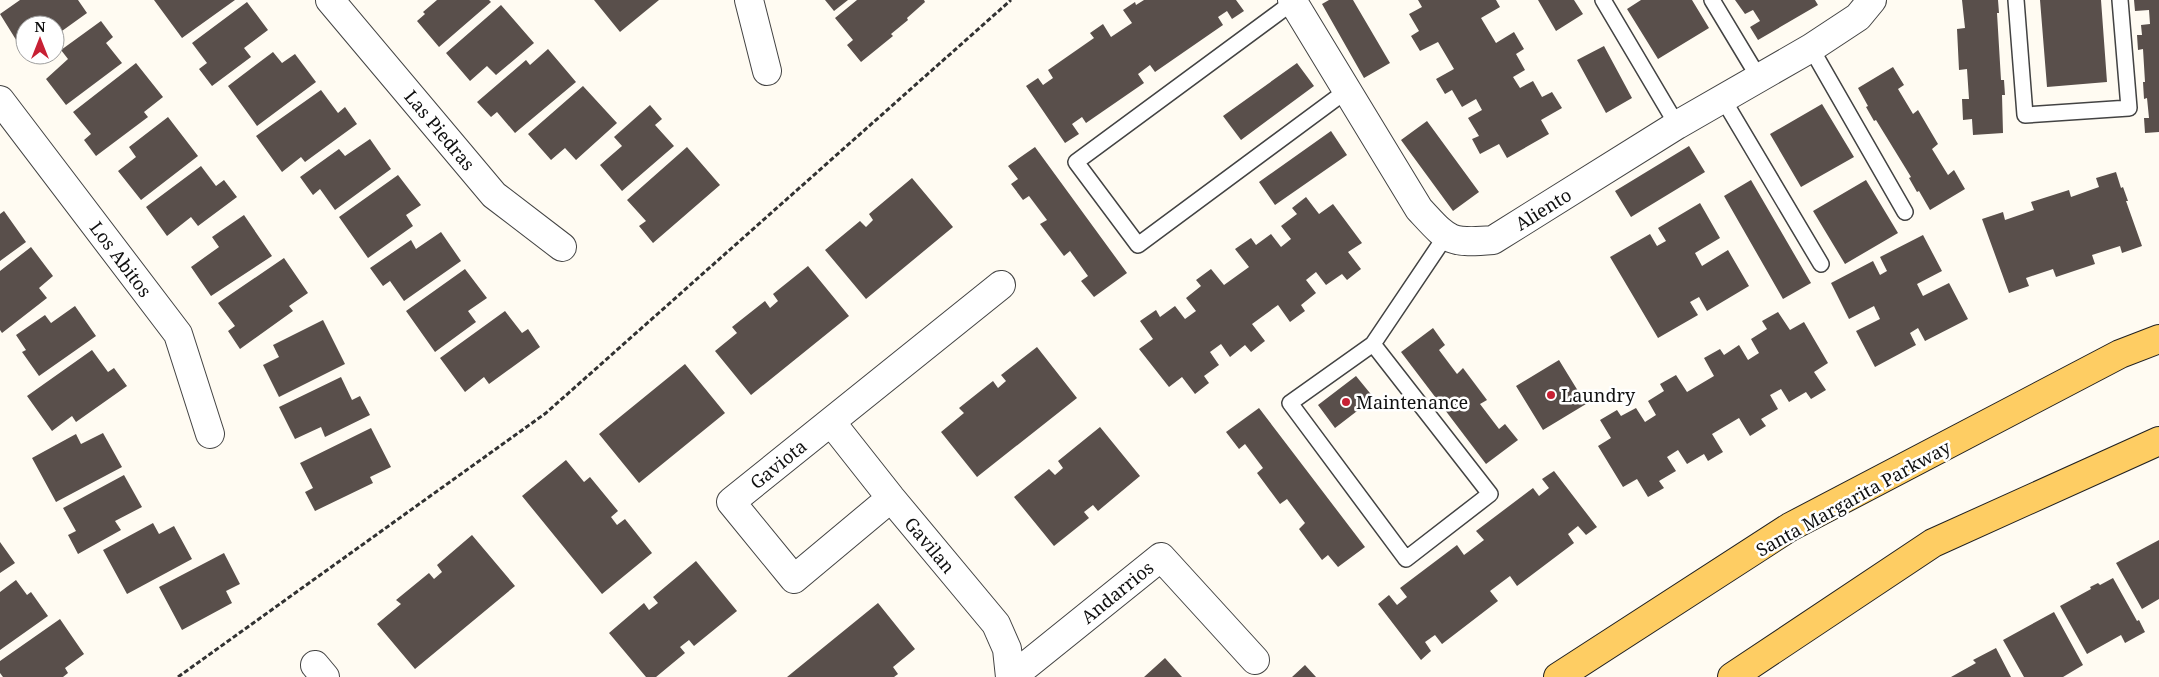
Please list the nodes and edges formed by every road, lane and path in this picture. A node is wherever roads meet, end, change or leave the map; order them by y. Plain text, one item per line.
1 (330, 0) edge
2 (749, 0) edge
3 (1011, 0) edge
4 (1603, 0) edge
5 (1712, 0) edge
6 (1872, 0) edge
7 (2016, 0) edge
8 (2120, 0) edge
9 (1293, 1) edge
10 (1811, 48) junction
11 (767, 71) dead end
12 (1759, 78) junction
13 (1346, 91) junction
14 (0, 100) edge
15 (1723, 100) junction
16 (1677, 125) junction
17 (1905, 212) dead end
18 (1445, 237) junction
19 (562, 247) dead end
20 (1821, 264) dead end
21 (1000, 285) dead end
22 (2159, 339) edge
23 (1373, 344) junction
24 (831, 422) junction
25 (210, 434) dead end
26 (2159, 441) edge
27 (891, 498) junction
28 (1255, 660) dead end
29 (178, 677) edge
30 (1011, 677) edge
31 (1558, 677) edge
32 (1732, 677) edge

1 - 19 street, Las Piedras
2 - 11 street
3 - 29 path
4 - 16 lane
5 - 12 lane
6 - 10 street, Aliento
7 - 8 lane
9 - 13 street
9 - 13 lane
10 - 12 street, Aliento
10 - 17 lane
12 - 15 street, Aliento
13 - 18 street
14 - 25 street, Los Abitos
15 - 16 street, Aliento
15 - 20 lane
16 - 18 street, Aliento
18 - 23 lane
21 - 24 street, Gaviota
22 - 31 main road, Santa Margarita Parkway
23 - 23 lane
24 - 27 street, Gavilan
24 - 27 street, Gaviota
26 - 32 main road
27 - 30 street, Gavilan
28 - 30 street, Andarrios

